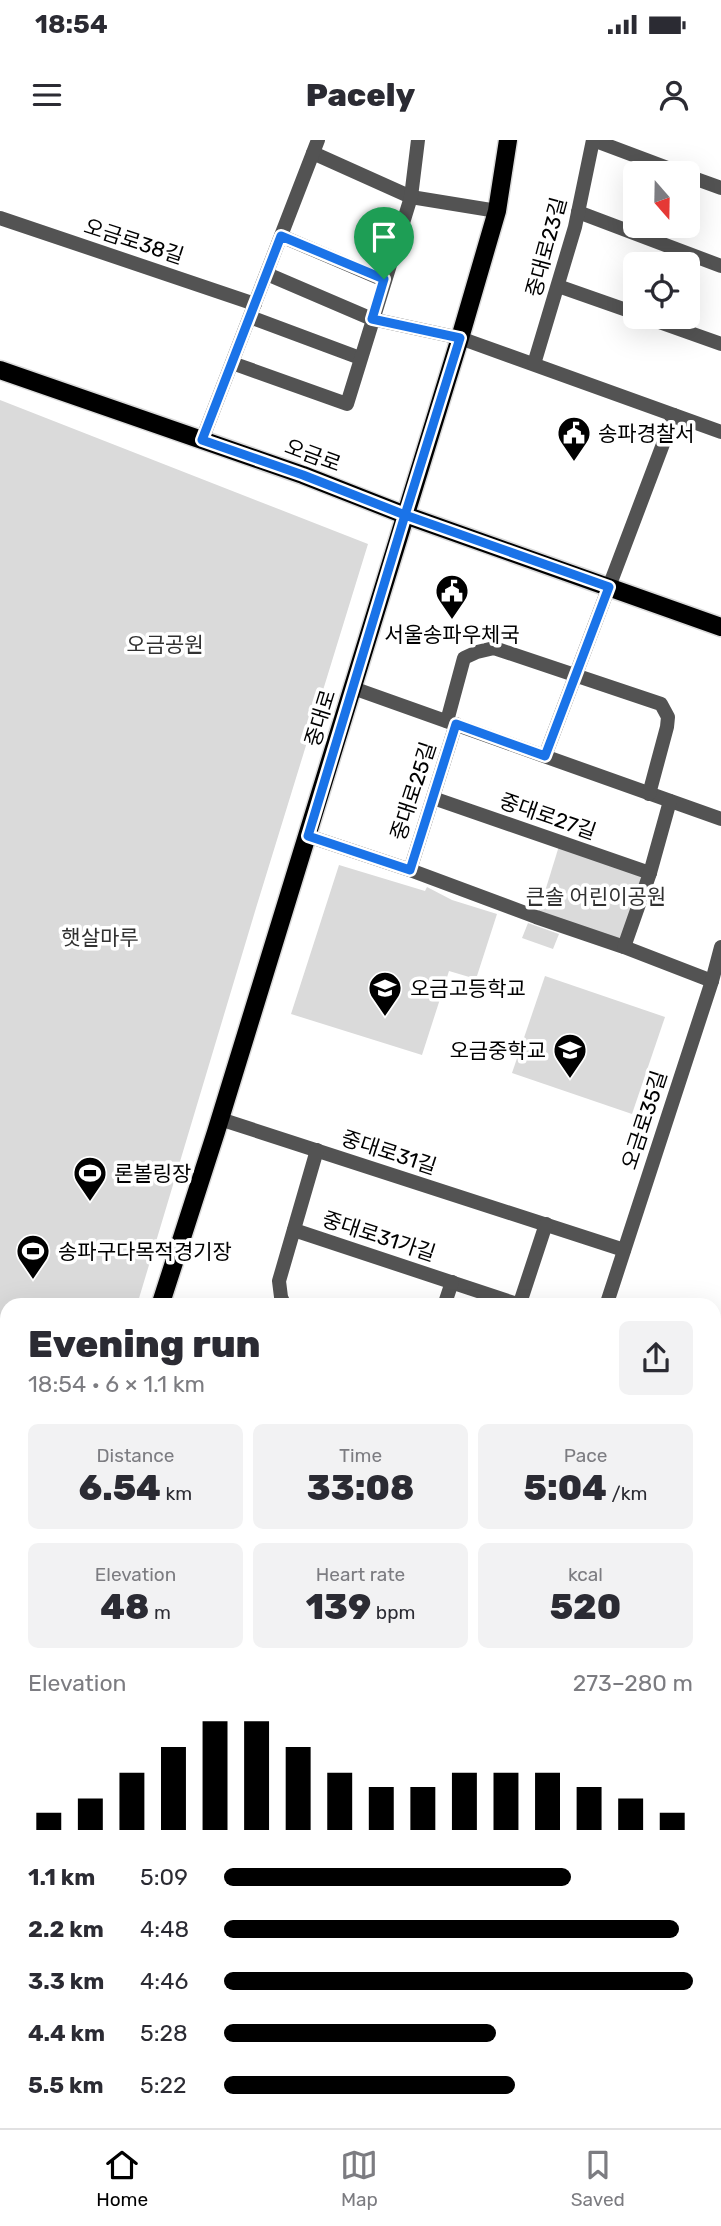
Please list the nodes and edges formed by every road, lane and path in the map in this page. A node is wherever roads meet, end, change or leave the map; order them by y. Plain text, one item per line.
1 (418, 140) edge
2 (508, 140) edge
3 (593, 140) edge
4 (316, 147) edge
5 (649, 161) edge
6 (700, 180) edge
7 (721, 188) edge
8 (411, 197) junction
9 (498, 211) junction
10 (578, 212) junction
11 (0, 218) edge
12 (281, 236) junction
13 (721, 266) edge
14 (267, 274) junction
15 (384, 279) junction
16 (558, 286) junction
17 (623, 309) edge
18 (253, 310) junction
19 (372, 319) junction
20 (679, 329) edge
21 (460, 338) junction
22 (721, 344) edge
23 (360, 358) junction
24 (232, 363) junction
25 (534, 364) junction
26 (0, 370) edge
27 (674, 415) junction
28 (721, 432) edge
29 (202, 440) junction
30 (405, 515) junction
31 (609, 587) junction
32 (721, 627) edge
33 (575, 673) junction
34 (353, 688) junction
35 (452, 723) junction
36 (545, 756) junction
37 (649, 794) junction
38 (433, 798) junction
39 (670, 802) junction
40 (721, 820) edge
41 (308, 836) junction
42 (410, 870) junction
43 (650, 873) junction
44 (624, 947) junction
45 (721, 947) edge
46 (712, 981) junction
47 (220, 1119) junction
48 (317, 1150) junction
49 (546, 1224) junction
50 (294, 1230) junction
51 (624, 1250) junction
52 (452, 1283) junction
53 (163, 1298) edge
54 (281, 1298) edge
55 (447, 1298) edge
56 (498, 1298) edge
57 (521, 1298) edge
58 (609, 1298) edge

1 - 8 street
2 - 9 main road, 중대로
3 - 5 street
3 - 10 street, 중대로23길
4 - 8 street
4 - 12 street
6 - 7 street
8 - 9 street
8 - 15 street
9 - 21 main road, 중대로
10 - 13 street
10 - 16 street, 중대로23길
11 - 18 street, 오금로38길
12 - 14 street
12 - 15 street
14 - 18 street
14 - 19 street
15 - 19 street
16 - 17 street
16 - 25 street, 중대로23길
18 - 23 street, 오금로38길
18 - 24 street
19 - 21 street
19 - 23 street
20 - 22 street
21 - 25 street
21 - 30 main road, 중대로
23 - 24 street
24 - 29 street
25 - 27 street
26 - 29 main road, 오금로
27 - 28 street
27 - 31 street
29 - 30 main road, 오금로
30 - 31 main road, 오금로
30 - 34 main road, 중대로
31 - 32 main road, 오금로
31 - 33 street
33 - 35 street, 중대로25길
33 - 36 street
33 - 37 street, 중대로25길
34 - 35 street, 중대로25길
34 - 41 main road, 중대로
35 - 36 street, 중대로25길
35 - 38 street, 중대로25길
36 - 37 street, 중대로25길
37 - 39 street, 중대로25길
38 - 42 street, 중대로25길
38 - 43 street, 중대로27길
39 - 40 street, 중대로25길
39 - 43 street
41 - 42 street
41 - 47 main road, 중대로
42 - 44 street
43 - 44 street
44 - 46 street
45 - 46 street, 오금로35길
46 - 51 street, 오금로35길
47 - 48 street, 중대로31길
47 - 53 main road, 중대로
48 - 49 street, 중대로31길
48 - 50 street, 중대로31가길
49 - 51 street, 중대로31길
49 - 57 street
50 - 52 street, 중대로31가길
50 - 54 street, 중대로31가길
51 - 58 street, 오금로35길
52 - 55 street, 중대로31가길
52 - 56 street, 중대로31가길

